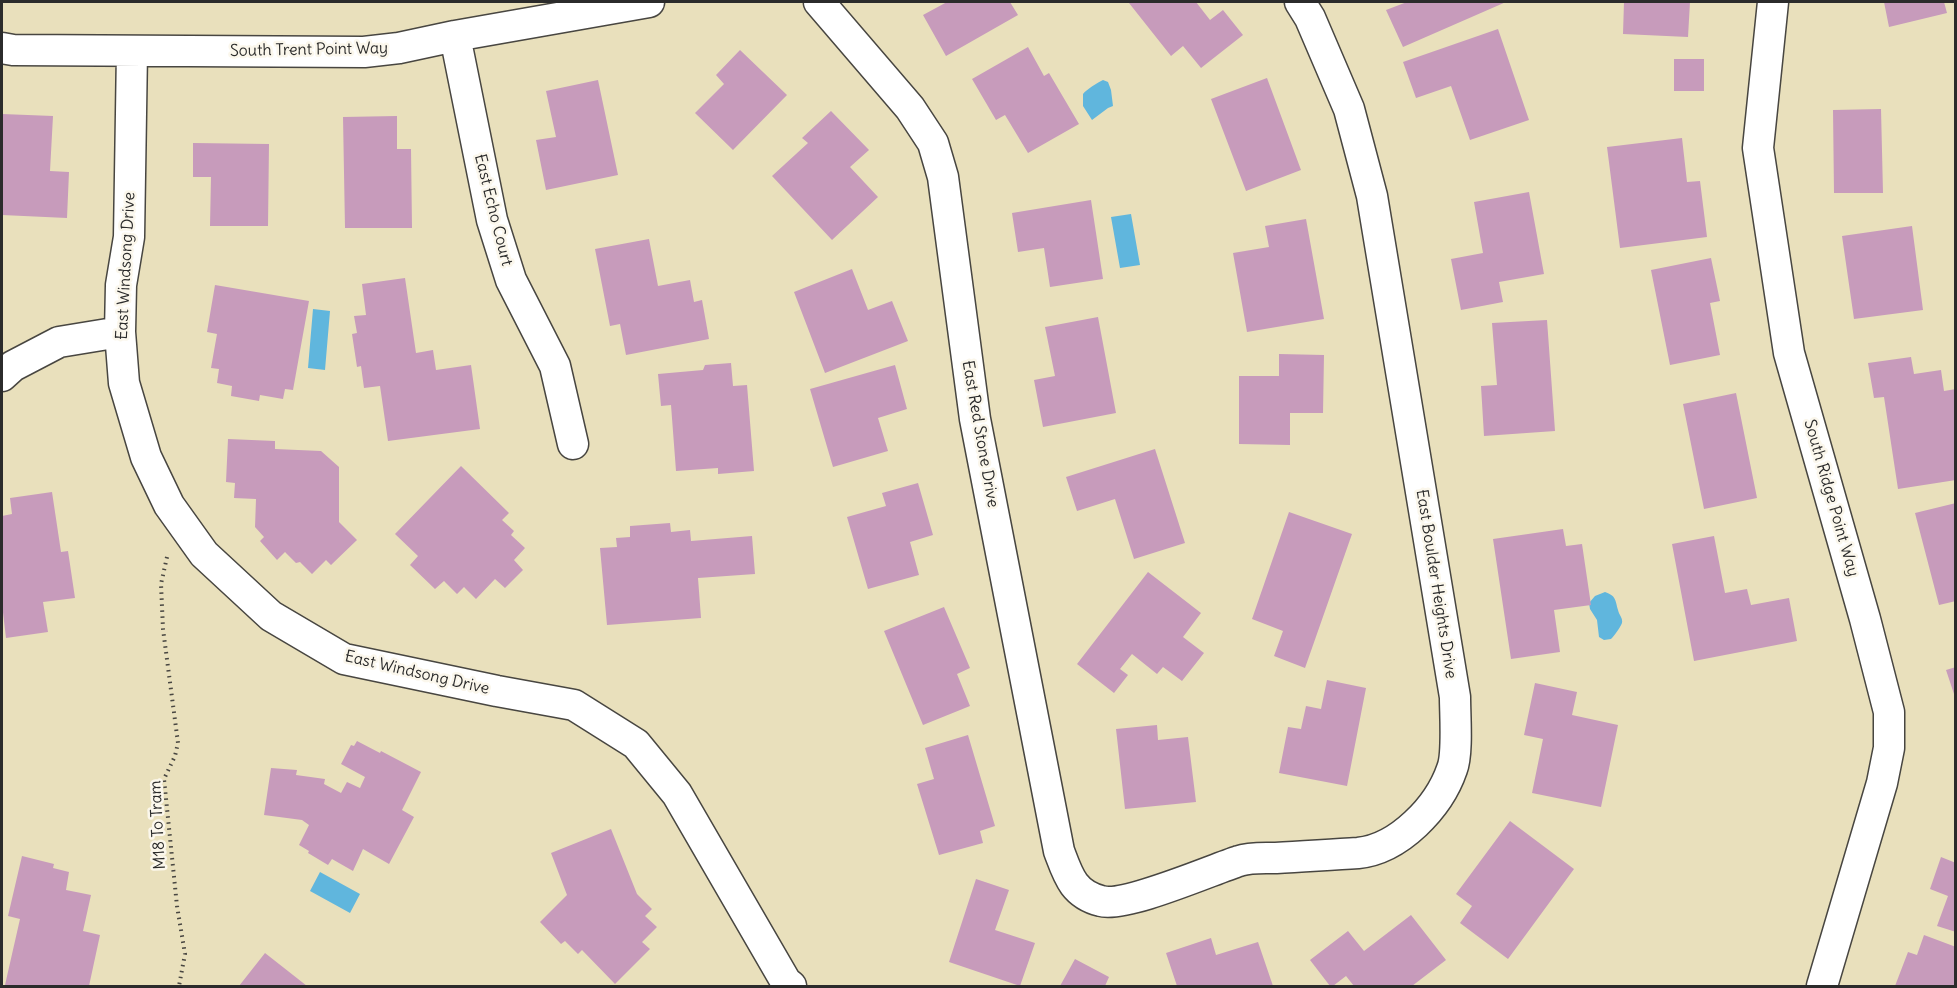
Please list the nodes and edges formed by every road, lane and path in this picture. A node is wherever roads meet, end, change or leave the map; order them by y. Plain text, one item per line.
1 (649, 2) edge
2 (819, 2) edge
3 (1300, 2) edge
4 (1773, 2) edge
5 (455, 36) junction
6 (2, 48) edge
7 (132, 51) junction
8 (120, 332) junction
9 (2, 376) edge
10 (573, 444) dead end
11 (167, 557) dead end
12 (1085, 894) joint
13 (179, 987) edge
14 (791, 987) edge
15 (1822, 987) edge

1 - 5 street, South Trent Point Way
2 - 12 street, East Red Stone Drive
3 - 12 street, East Boulder Heights Drive
4 - 15 street, South Ridge Point Way
5 - 7 street, South Trent Point Way
5 - 10 street, East Echo Court
6 - 7 street, South Trent Point Way
7 - 8 street, East Windsong Drive
8 - 9 street
8 - 14 street, East Windsong Drive
11 - 13 path, M18 To Tram

